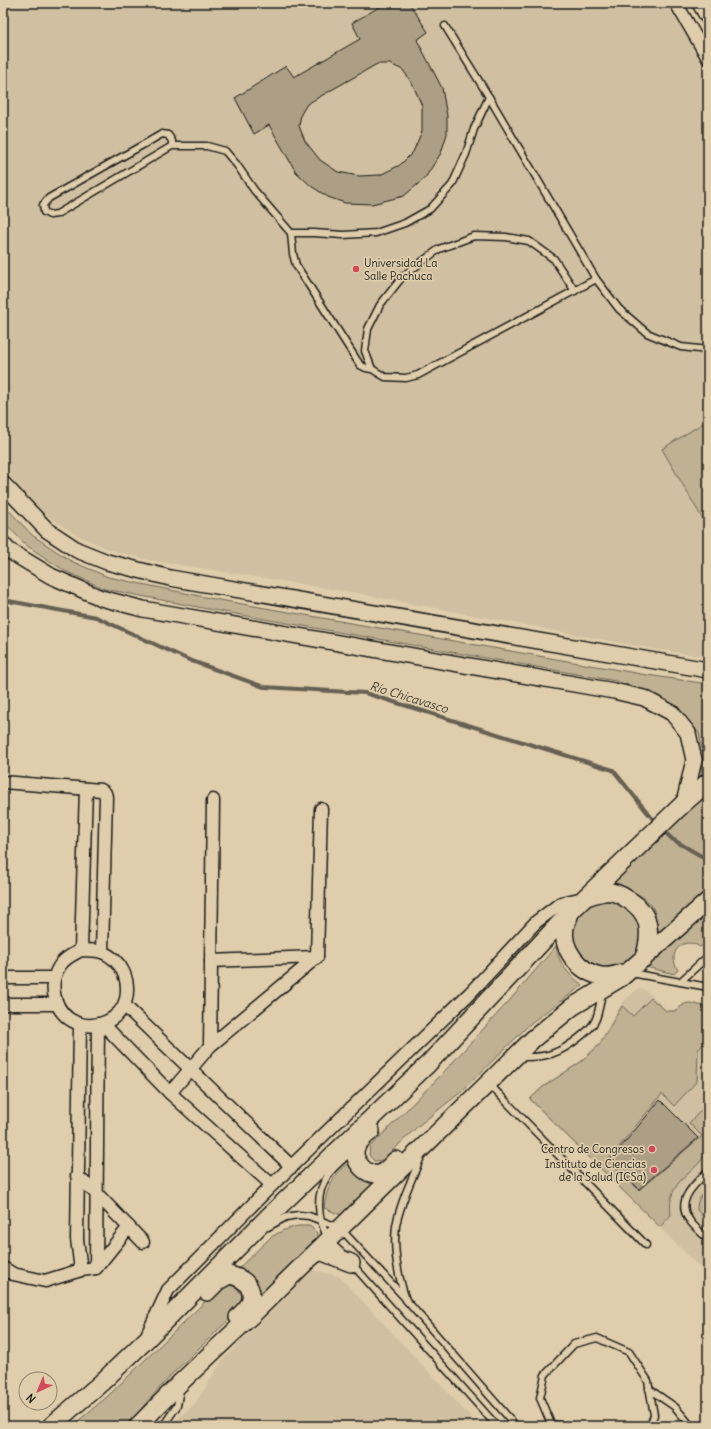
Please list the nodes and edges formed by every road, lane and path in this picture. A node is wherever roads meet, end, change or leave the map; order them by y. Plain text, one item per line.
1 (698, 3) edge
2 (679, 7) edge
3 (708, 20) edge
4 (445, 26) dead end
5 (708, 58) edge
6 (489, 98) junction
7 (172, 146) junction
8 (291, 233) junction
9 (596, 279) junction
10 (575, 290) junction
11 (708, 350) edge
12 (372, 369) junction
13 (3, 484) edge
14 (3, 544) edge
15 (708, 670) edge
16 (3, 782) edge
17 (708, 782) edge
18 (86, 789) junction
19 (213, 800) dead end
20 (684, 803) junction
21 (321, 809) dead end
22 (585, 897) junction
23 (708, 901) edge
24 (571, 911) junction
25 (81, 950) junction
26 (102, 952) junction
27 (708, 956) edge
28 (317, 957) junction
29 (644, 958) junction
30 (211, 961) junction
31 (627, 972) junction
32 (3, 978) edge
33 (54, 978) junction
34 (680, 982) junction
35 (604, 987) junction
36 (708, 987) edge
37 (3, 1004) edge
38 (57, 1004) junction
39 (124, 1005) junction
40 (80, 1024) junction
41 (101, 1024) junction
42 (435, 1027) junction
43 (449, 1042) junction
44 (210, 1046) junction
45 (514, 1057) junction
46 (191, 1069) junction
47 (488, 1082) junction
48 (170, 1092) junction
49 (468, 1102) junction
50 (428, 1142) junction
51 (356, 1147) junction
52 (292, 1166) junction
53 (708, 1171) edge
54 (77, 1176) junction
55 (272, 1186) junction
56 (96, 1194) junction
57 (320, 1220) junction
58 (130, 1227) junction
59 (334, 1234) junction
60 (708, 1239) edge
61 (143, 1242) dead end
62 (646, 1245) dead end
63 (237, 1248) junction
64 (309, 1259) junction
65 (351, 1263) junction
66 (3, 1268) edge
67 (96, 1268) junction
68 (81, 1270) junction
69 (406, 1300) junction
70 (144, 1342) junction
71 (181, 1382) junction
72 (649, 1389) junction
73 (549, 1425) edge
74 (51, 1426) edge
75 (138, 1426) edge
76 (162, 1426) edge
77 (497, 1426) edge
78 (516, 1426) edge
79 (562, 1426) edge
80 (650, 1426) edge
81 (691, 1426) edge

1 - 2 street
1 - 3 street
2 - 5 street
4 - 6 lane
6 - 8 lane
6 - 9 lane
7 - 7 lane
7 - 8 lane
8 - 12 lane
9 - 10 lane
9 - 11 lane
10 - 12 lane
10 - 12 lane
13 - 15 street
14 - 20 street
16 - 18 street
17 - 20 main road
18 - 25 street
18 - 26 street
19 - 30 street
20 - 22 main road
21 - 28 street
22 - 24 main road
22 - 29 main road
22 - 42 street
23 - 29 main road
24 - 31 main road
24 - 43 main road
25 - 26 street
25 - 33 street
26 - 39 street
27 - 34 lane
28 - 30 street
28 - 44 street
29 - 31 main road
30 - 44 street
31 - 34 lane
31 - 35 main road
32 - 33 street
33 - 38 street
34 - 36 lane
35 - 45 main road
35 - 45 lane
37 - 38 street
38 - 40 street
39 - 41 street
39 - 46 street
40 - 41 street
40 - 54 street
41 - 48 street
41 - 56 street
42 - 43 street
42 - 52 street
43 - 51 main road
43 - 63 main road
44 - 46 street
45 - 47 main road
46 - 48 street
46 - 52 street
47 - 49 main road
47 - 62 lane
48 - 55 street
49 - 50 main road
49 - 51 main road
50 - 59 main road
50 - 69 lane
51 - 57 lane
52 - 55 street
53 - 60 lane
54 - 56 street
54 - 68 street
55 - 70 street
56 - 58 street
56 - 67 street
57 - 59 lane
57 - 59 lane
57 - 63 lane
58 - 61 street
58 - 67 street
59 - 64 main road
59 - 65 lane
59 - 69 lane
63 - 70 main road
64 - 65 main road
64 - 71 main road
65 - 77 lane
66 - 68 street
67 - 68 street
69 - 78 lane
70 - 71 main road
70 - 74 main road
71 - 75 main road
71 - 76 lane
72 - 73 lane
72 - 80 lane
72 - 81 lane
73 - 79 lane

